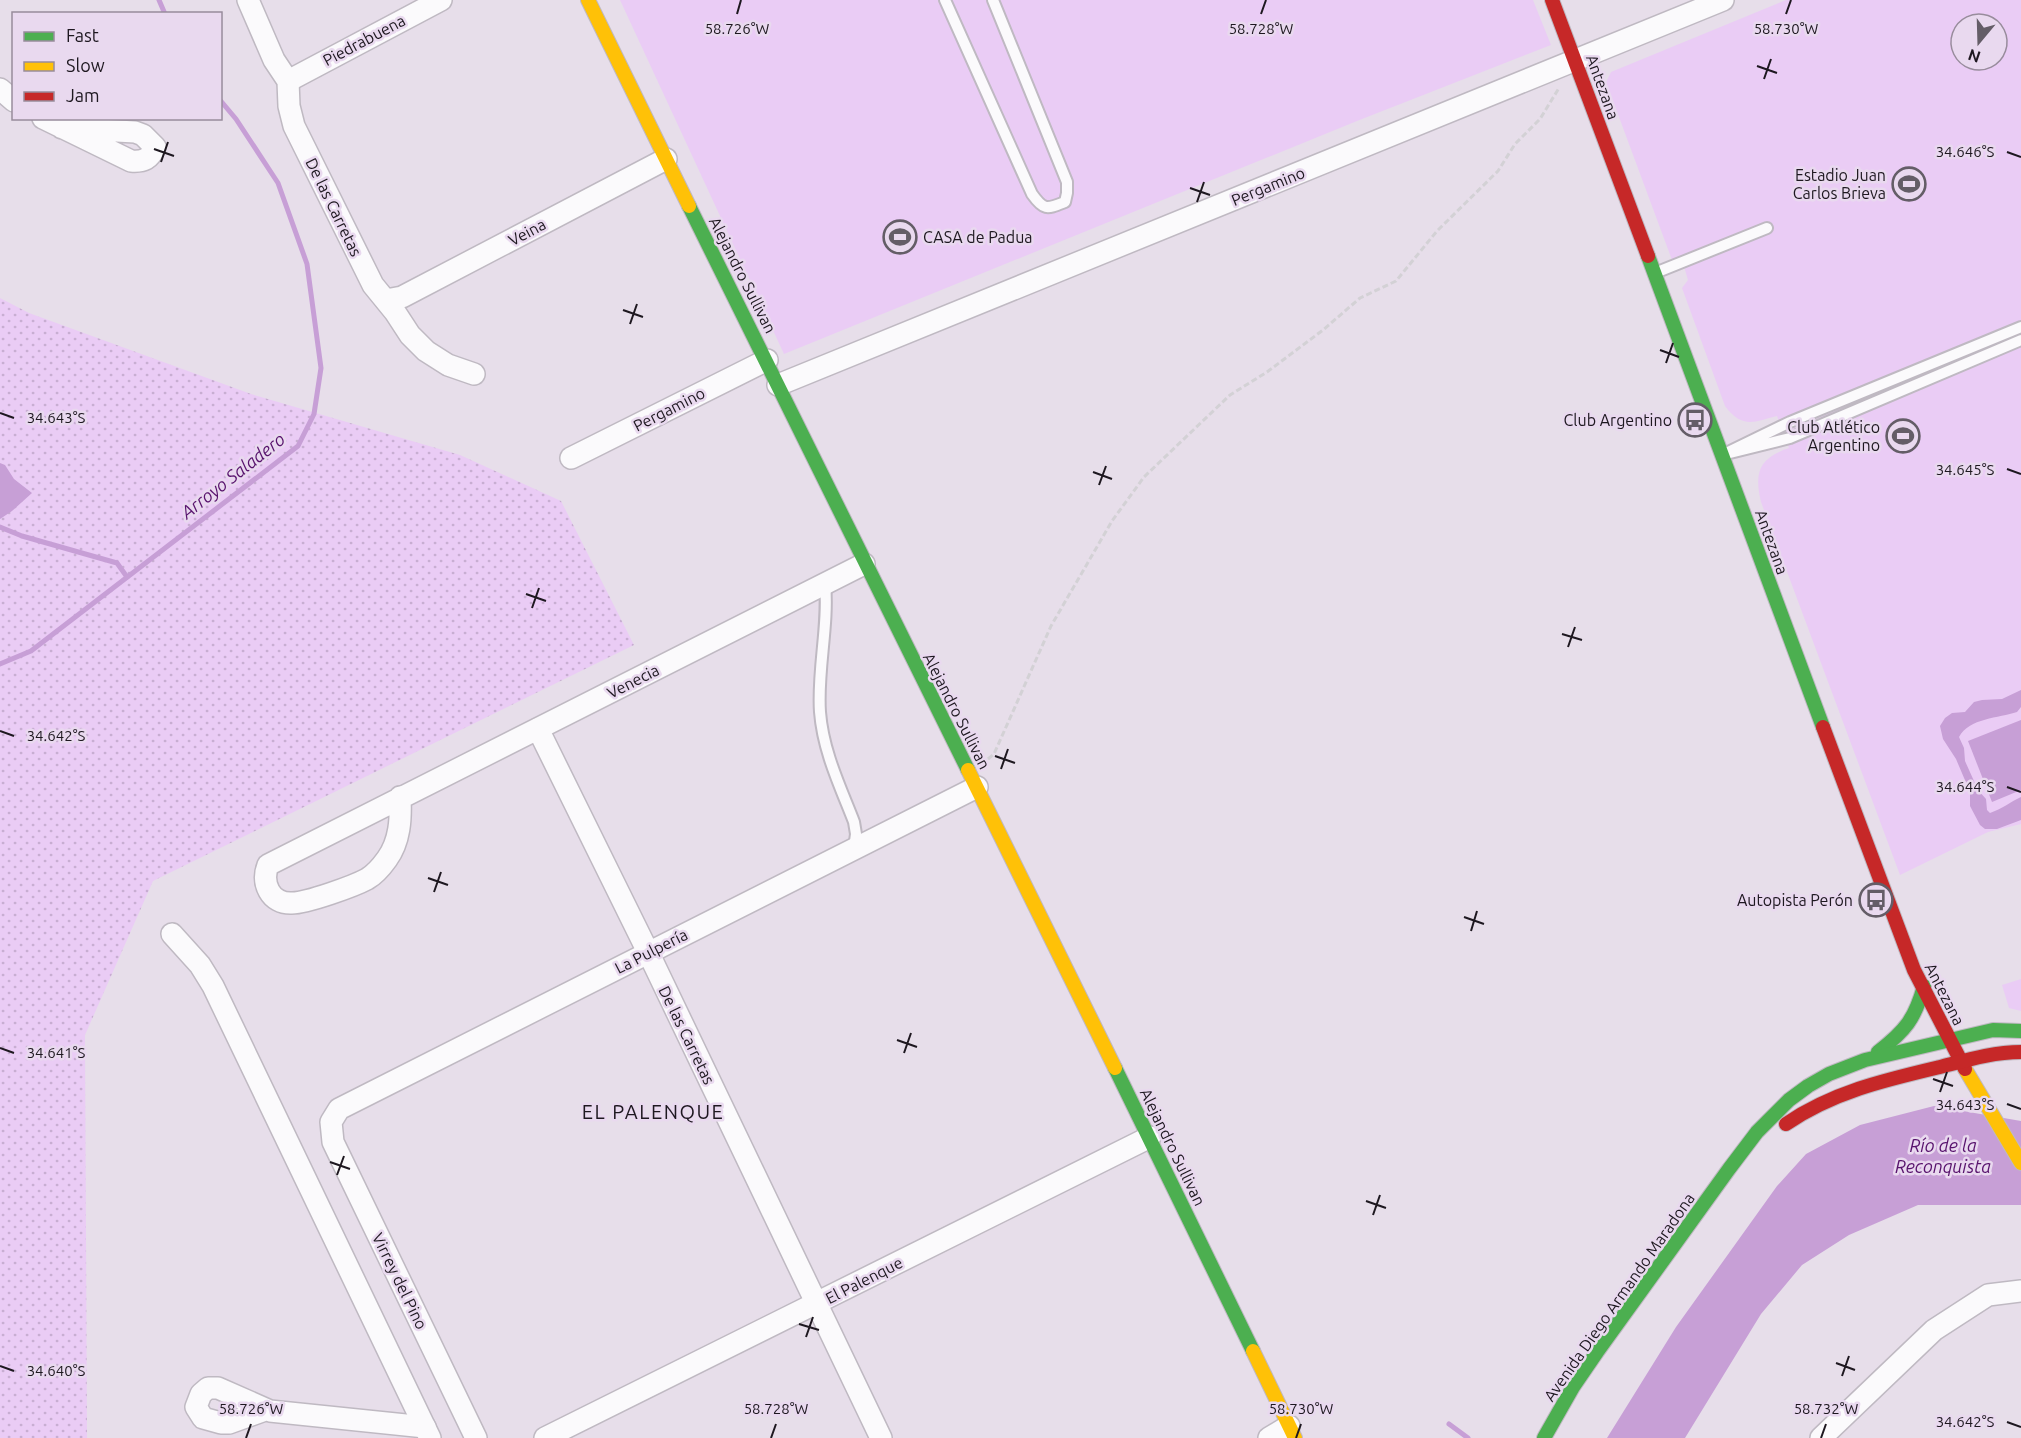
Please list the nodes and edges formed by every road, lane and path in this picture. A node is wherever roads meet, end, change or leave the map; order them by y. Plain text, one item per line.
1 (248, 0) edge
2 (441, 0) edge
3 (588, 0) edge
4 (945, 0) edge
5 (993, 0) edge
6 (1552, 0) edge
7 (1723, 0) edge
8 (1576, 60) junction
9 (288, 81) junction
10 (0, 89) edge
11 (12, 99) edge
12 (47, 120) edge
13 (62, 128) dead end
14 (666, 159) junction
15 (1767, 228) dead end
16 (1654, 273) junction
17 (386, 300) junction
18 (2021, 327) edge
19 (2021, 340) edge
20 (766, 360) junction
21 (474, 374) dead end
22 (778, 385) junction
23 (1722, 455) junction
24 (571, 458) dead end
25 (864, 564) junction
26 (825, 583) junction
27 (538, 729) junction
28 (973, 780) junction
29 (400, 797) junction
30 (854, 849) junction
31 (172, 934) dead end
32 (648, 952) junction
33 (1924, 986) junction
34 (1935, 1010) junction
35 (1993, 1030) junction
36 (2021, 1030) edge
37 (1950, 1040) junction
38 (2021, 1052) edge
39 (1868, 1059) junction
40 (1961, 1061) junction
41 (331, 1122) joint
42 (1150, 1137) junction
43 (2021, 1163) edge
44 (1724, 1176) junction
45 (2021, 1291) edge
46 (816, 1304) junction
47 (265, 1410) dead end
48 (1292, 1432) edge
49 (428, 1433) edge
50 (476, 1438) edge
51 (545, 1438) edge
52 (881, 1438) edge
53 (1269, 1438) edge
54 (1544, 1438) edge
55 (1821, 1438) edge

1 - 9 street, De las Carretas
2 - 9 street, Piedrabuena
3 - 14 street, Alejandro Sullivan
4 - 5 lane
6 - 8 street, Antezana
7 - 8 street, Pergamino
8 - 16 street, Antezana
8 - 22 street, Pergamino
8 - 28 path
9 - 17 street, De las Carretas
10 - 11 street
12 - 13 street
14 - 17 street, Veina
14 - 20 street, Alejandro Sullivan
15 - 16 lane
16 - 23 street, Antezana
17 - 21 street, De las Carretas
18 - 23 lane
19 - 23 lane
20 - 22 street, Alejandro Sullivan
20 - 24 street, Pergamino
22 - 25 street, Alejandro Sullivan
23 - 33 street, Antezana
25 - 26 street, Venecia
25 - 28 street, Alejandro Sullivan
26 - 27 street, Venecia
26 - 30 lane
27 - 29 street, Venecia
27 - 32 street, De las Carretas
28 - 30 street, La Pulpería
28 - 42 street, Alejandro Sullivan
29 - 29 street, Venecia
30 - 32 street, La Pulpería
31 - 49 street
32 - 41 street, La Pulpería
32 - 46 street, De las Carretas
33 - 34 street, Antezana
33 - 39 street
34 - 35 street
34 - 37 street, Antezana
35 - 36 street, Avenida Diego Armando Maradona
35 - 37 street, Avenida Diego Armando Maradona
37 - 39 street, Avenida Diego Armando Maradona
37 - 40 street, Antezana
38 - 40 street, Avenida Diego Armando Maradona
39 - 44 street, Avenida Diego Armando Maradona
40 - 43 street, Antezana
40 - 44 street, Avenida Diego Armando Maradona
41 - 50 street, Virrey del Pino
42 - 46 street, El Palenque
42 - 48 street, Alejandro Sullivan
44 - 54 street, Avenida Diego Armando Maradona
45 - 55 street
46 - 51 street, El Palenque
46 - 52 street, De las Carretas
47 - 49 street
48 - 53 street

